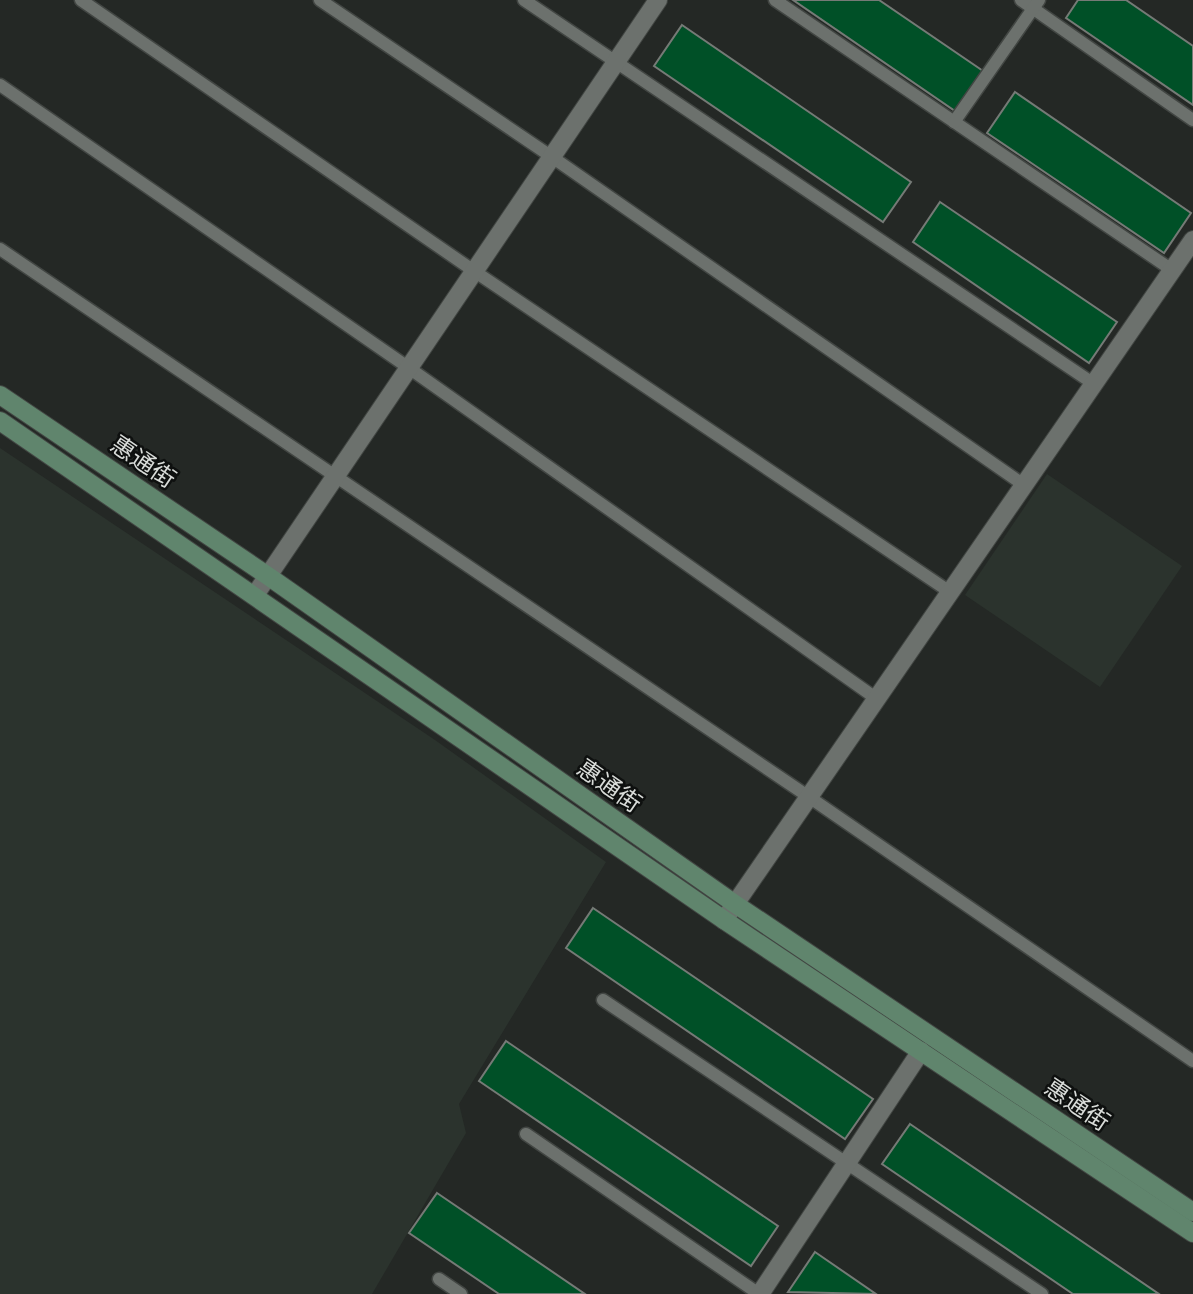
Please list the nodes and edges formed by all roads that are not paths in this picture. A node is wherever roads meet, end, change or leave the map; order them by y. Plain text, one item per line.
1 (80, 0) edge
2 (320, 0) edge
3 (524, 0) edge
4 (658, 0) edge
5 (775, 0) edge
6 (1021, 0) edge
7 (1036, 4) edge
8 (615, 63) junction
9 (0, 85) edge
10 (1193, 120) edge
11 (954, 121) junction
12 (552, 157) junction
13 (1193, 240) edge
14 (0, 249) edge
15 (1172, 270) junction
16 (474, 271) junction
17 (409, 369) junction
18 (1094, 384) junction
19 (0, 395) edge
20 (0, 421) edge
21 (336, 476) junction
22 (1024, 485) junction
23 (268, 576) junction
24 (950, 592) junction
25 (255, 594) junction
26 (877, 699) junction
27 (809, 797) junction
28 (735, 904) junction
29 (724, 920) junction
30 (603, 1000) dead end
31 (921, 1051) junction
32 (1193, 1061) edge
33 (526, 1134) dead end
34 (847, 1163) junction
35 (1193, 1212) edge
36 (1193, 1233) edge
37 (439, 1279) dead end
38 (461, 1294) edge
39 (760, 1294) edge
40 (1042, 1294) edge

1 - 16 lane
2 - 12 lane
3 - 8 lane
4 - 8 street
5 - 11 lane
6 - 7 lane
7 - 10 lane
7 - 11 lane
8 - 12 street
8 - 18 lane
9 - 17 lane
11 - 15 lane
12 - 16 street
12 - 22 lane
13 - 15 street
14 - 21 lane
15 - 18 street
16 - 17 street
16 - 24 lane
17 - 21 street
17 - 26 lane
18 - 22 street
19 - 23 street, 惠通街
20 - 25 street, 惠通街
21 - 23 street
21 - 27 lane
22 - 24 street
23 - 25 street
23 - 28 street, 惠通街
24 - 26 street
25 - 29 street, 惠通街
26 - 27 street
27 - 28 street
27 - 32 lane
28 - 29 street
28 - 35 street, 惠通街
29 - 31 street, 惠通街
30 - 34 lane
31 - 34 street
31 - 36 street, 惠通街
33 - 39 lane
34 - 39 street
34 - 40 lane
37 - 38 lane

